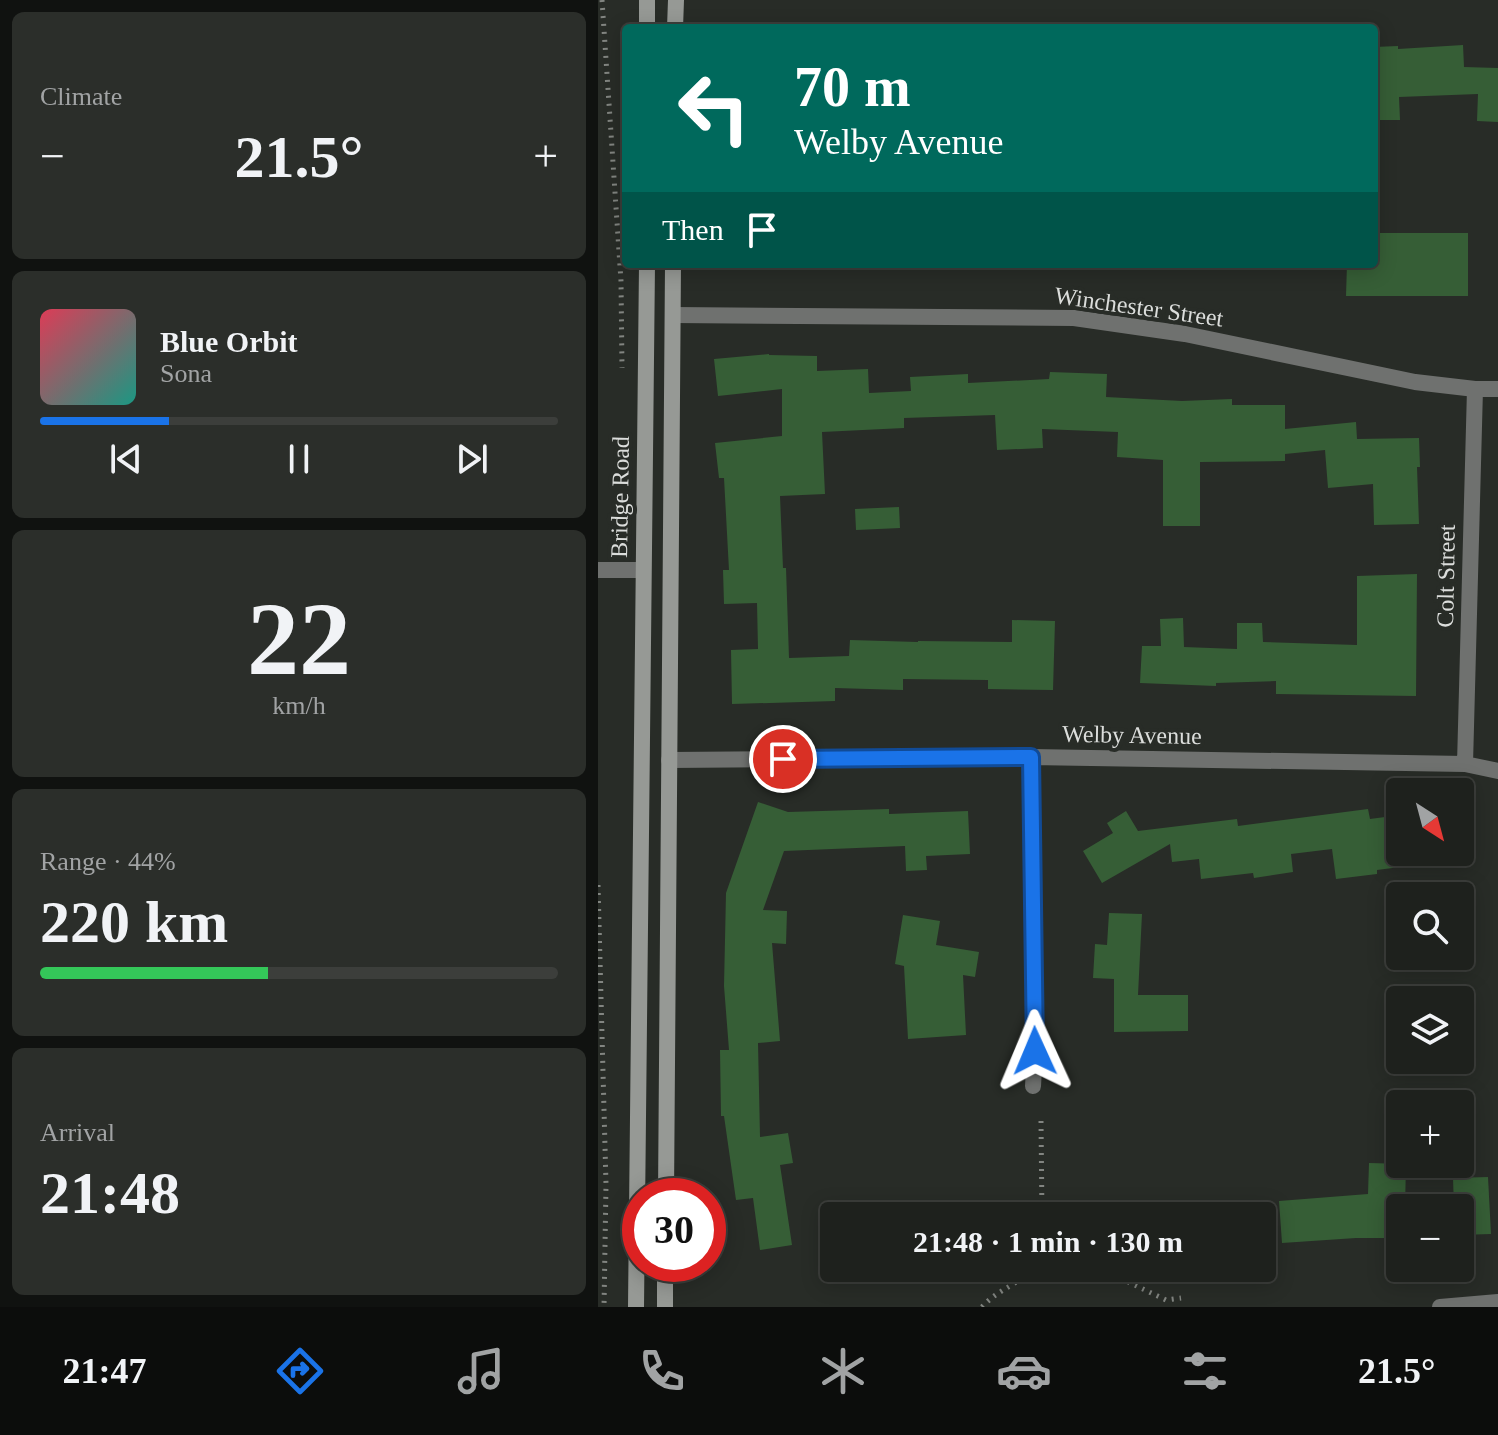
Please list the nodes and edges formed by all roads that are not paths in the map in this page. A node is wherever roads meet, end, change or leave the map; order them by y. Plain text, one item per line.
1 (647, 0) edge
2 (676, 0) edge
3 (647, 24) edge
4 (675, 24) edge
5 (647, 268) edge
6 (673, 268) edge
7 (673, 315) junction
8 (647, 316) junction
9 (1475, 389) junction
10 (1498, 389) edge
11 (602, 564) edge
12 (643, 570) junction
13 (1031, 757) junction
14 (641, 759) junction
15 (669, 760) junction
16 (1465, 764) junction
17 (1498, 771) edge
18 (1033, 1086) dead end
19 (666, 1178) edge
20 (665, 1282) edge
21 (1498, 1302) edge
22 (636, 1307) edge
23 (665, 1307) edge
24 (1440, 1307) edge

1 - 3 main road
2 - 4 main road
5 - 8 main road, Bridge Road
6 - 7 main road
7 - 8 main road
7 - 9 street, Winchester Street
7 - 15 main road
8 - 12 main road, Bridge Road
9 - 10 street, Winchester Street
9 - 16 street, Colt Street
11 - 12 street
12 - 14 main road, Bridge Road
13 - 15 street, Welby Avenue
13 - 16 street, Welby Avenue
13 - 18 street
14 - 15 main road
14 - 22 main road, Bridge Road
15 - 19 main road
16 - 17 street, Welby Avenue
20 - 23 main road
21 - 24 street

